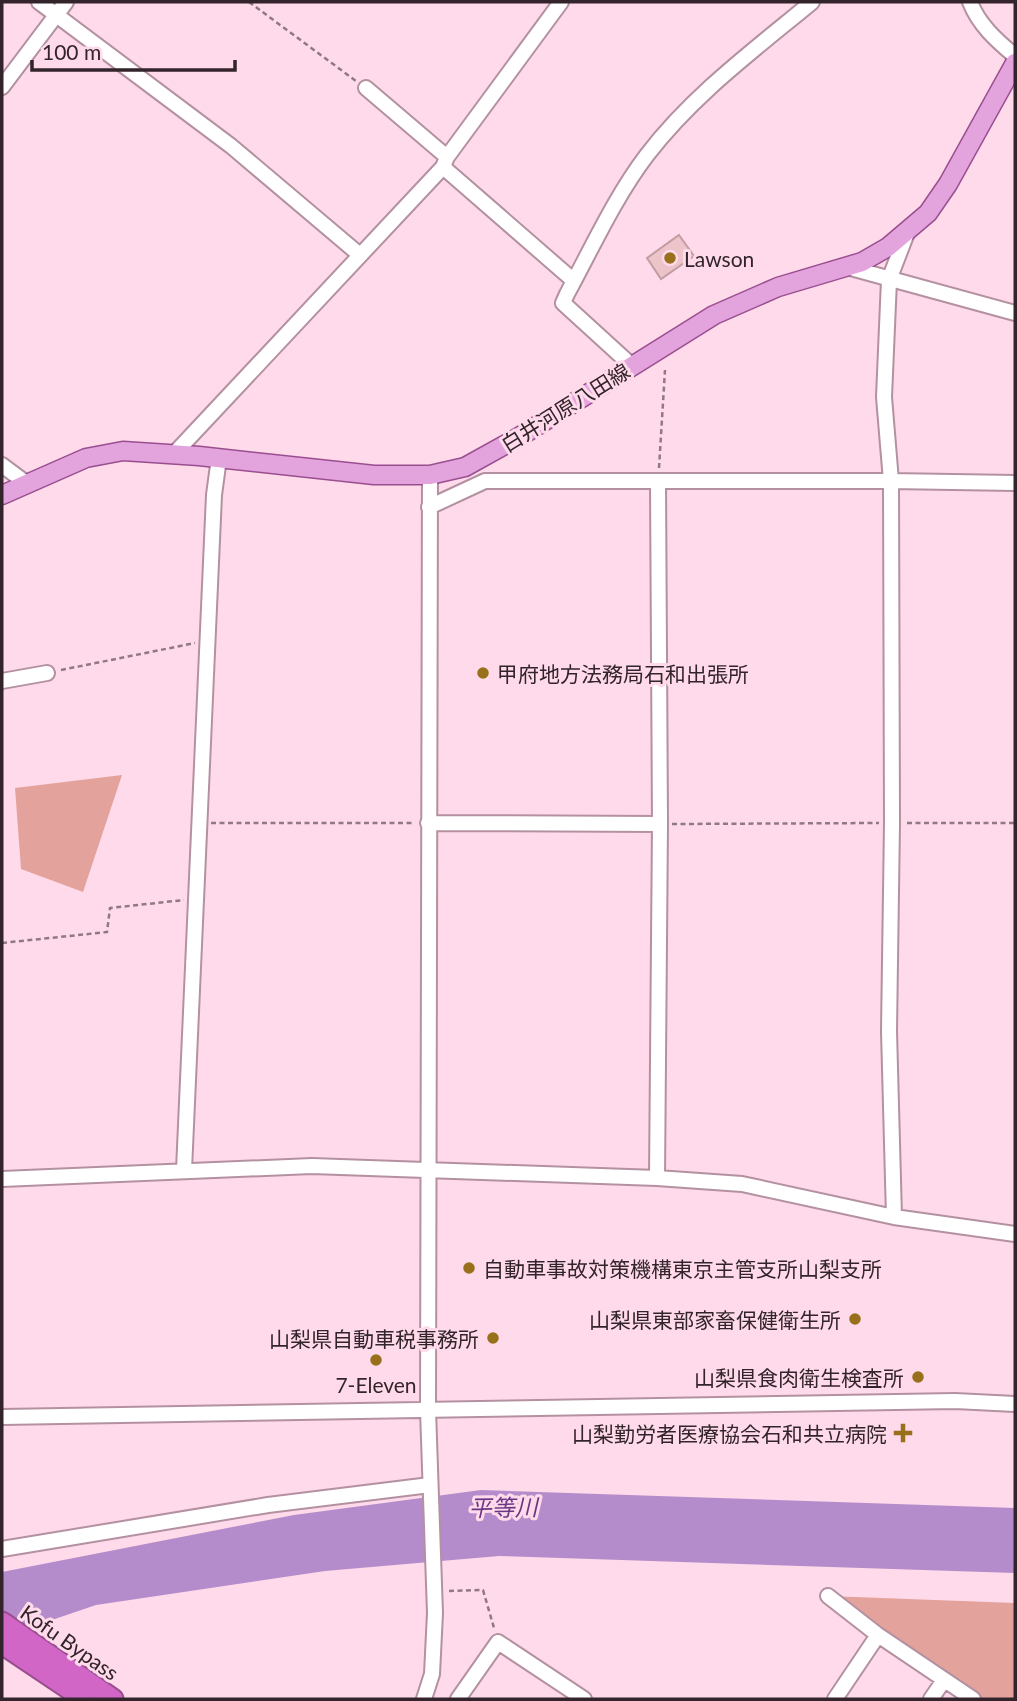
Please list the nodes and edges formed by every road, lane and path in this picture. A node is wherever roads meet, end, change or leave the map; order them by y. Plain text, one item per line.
1 (38, 2) edge
2 (66, 2) edge
3 (248, 2) edge
4 (562, 2) edge
5 (812, 2) edge
6 (970, 2) edge
7 (56, 14) junction
8 (1015, 56) edge
9 (1015, 62) edge
10 (2, 86) edge
11 (366, 88) joint
12 (445, 162) junction
13 (907, 233) junction
14 (360, 255) junction
15 (847, 267) junction
16 (889, 280) junction
17 (574, 281) junction
18 (1015, 313) edge
19 (631, 365) junction
20 (665, 370) dead end
21 (174, 454) junction
22 (219, 458) junction
23 (2, 465) edge
24 (429, 475) junction
25 (891, 481) junction
26 (658, 482) junction
27 (26, 483) junction
28 (1015, 483) edge
29 (2, 495) edge
30 (429, 507) junction
31 (209, 640) junction
32 (47, 673) joint
33 (2, 681) edge
34 (892, 822) junction
35 (201, 823) junction
36 (428, 823) junction
37 (1015, 823) edge
38 (660, 824) junction
39 (195, 899) junction
40 (2, 943) edge
41 (428, 1169) junction
42 (184, 1170) junction
43 (657, 1178) junction
44 (2, 1179) edge
45 (894, 1217) junction
46 (1015, 1234) edge
47 (1015, 1404) edge
48 (428, 1410) junction
49 (2, 1417) edge
50 (431, 1488) junction
51 (2, 1549) edge
52 (435, 1591) junction
53 (828, 1596) dead end
54 (2, 1622) edge
55 (878, 1635) junction
56 (498, 1642) junction
57 (2, 1644) edge
58 (67, 1677) junction
59 (944, 1680) junction
60 (84, 1699) edge
61 (113, 1699) edge
62 (424, 1699) edge
63 (458, 1699) edge
64 (584, 1699) edge
65 (835, 1699) edge
66 (931, 1699) edge
67 (973, 1699) edge

1 - 7 street
2 - 7 street
3 - 11 path
4 - 12 street
5 - 17 street
6 - 8 street
7 - 10 street
7 - 14 street
9 - 13 main road, 白井河原八田線
11 - 12 street
12 - 14 street
12 - 17 street
13 - 15 main road, 白井河原八田線
13 - 16 street
14 - 21 street
15 - 16 street
15 - 19 main road, 白井河原八田線
16 - 18 street
16 - 25 street
17 - 19 street
19 - 24 main road, 白井河原八田線
20 - 26 path
21 - 22 main road, 白井河原八田線
21 - 27 main road, 白井河原八田線
22 - 24 main road, 白井河原八田線
22 - 31 street
23 - 27 street
24 - 30 street
25 - 26 street
25 - 28 street
25 - 34 street
26 - 30 street
26 - 38 street
27 - 29 main road, 白井河原八田線
30 - 36 street
31 - 32 path
31 - 35 street
32 - 33 street
34 - 37 path
34 - 38 path
34 - 45 street
35 - 36 path
35 - 39 street
36 - 38 street
36 - 41 street
38 - 43 street
39 - 40 path
39 - 42 street
41 - 42 street
41 - 43 street
41 - 48 street
42 - 44 street
43 - 45 street
45 - 46 street
47 - 48 street
48 - 49 street
48 - 50 street
50 - 51 street
50 - 52 street
52 - 56 path
52 - 62 street
53 - 55 street
54 - 58 highway, Kofu Bypass
55 - 59 street
55 - 65 street
56 - 63 street
56 - 64 street
57 - 58 highway, Kofu Bypass
58 - 60 highway, Kofu Bypass
58 - 61 highway, Kofu Bypass
59 - 66 street
59 - 67 street

